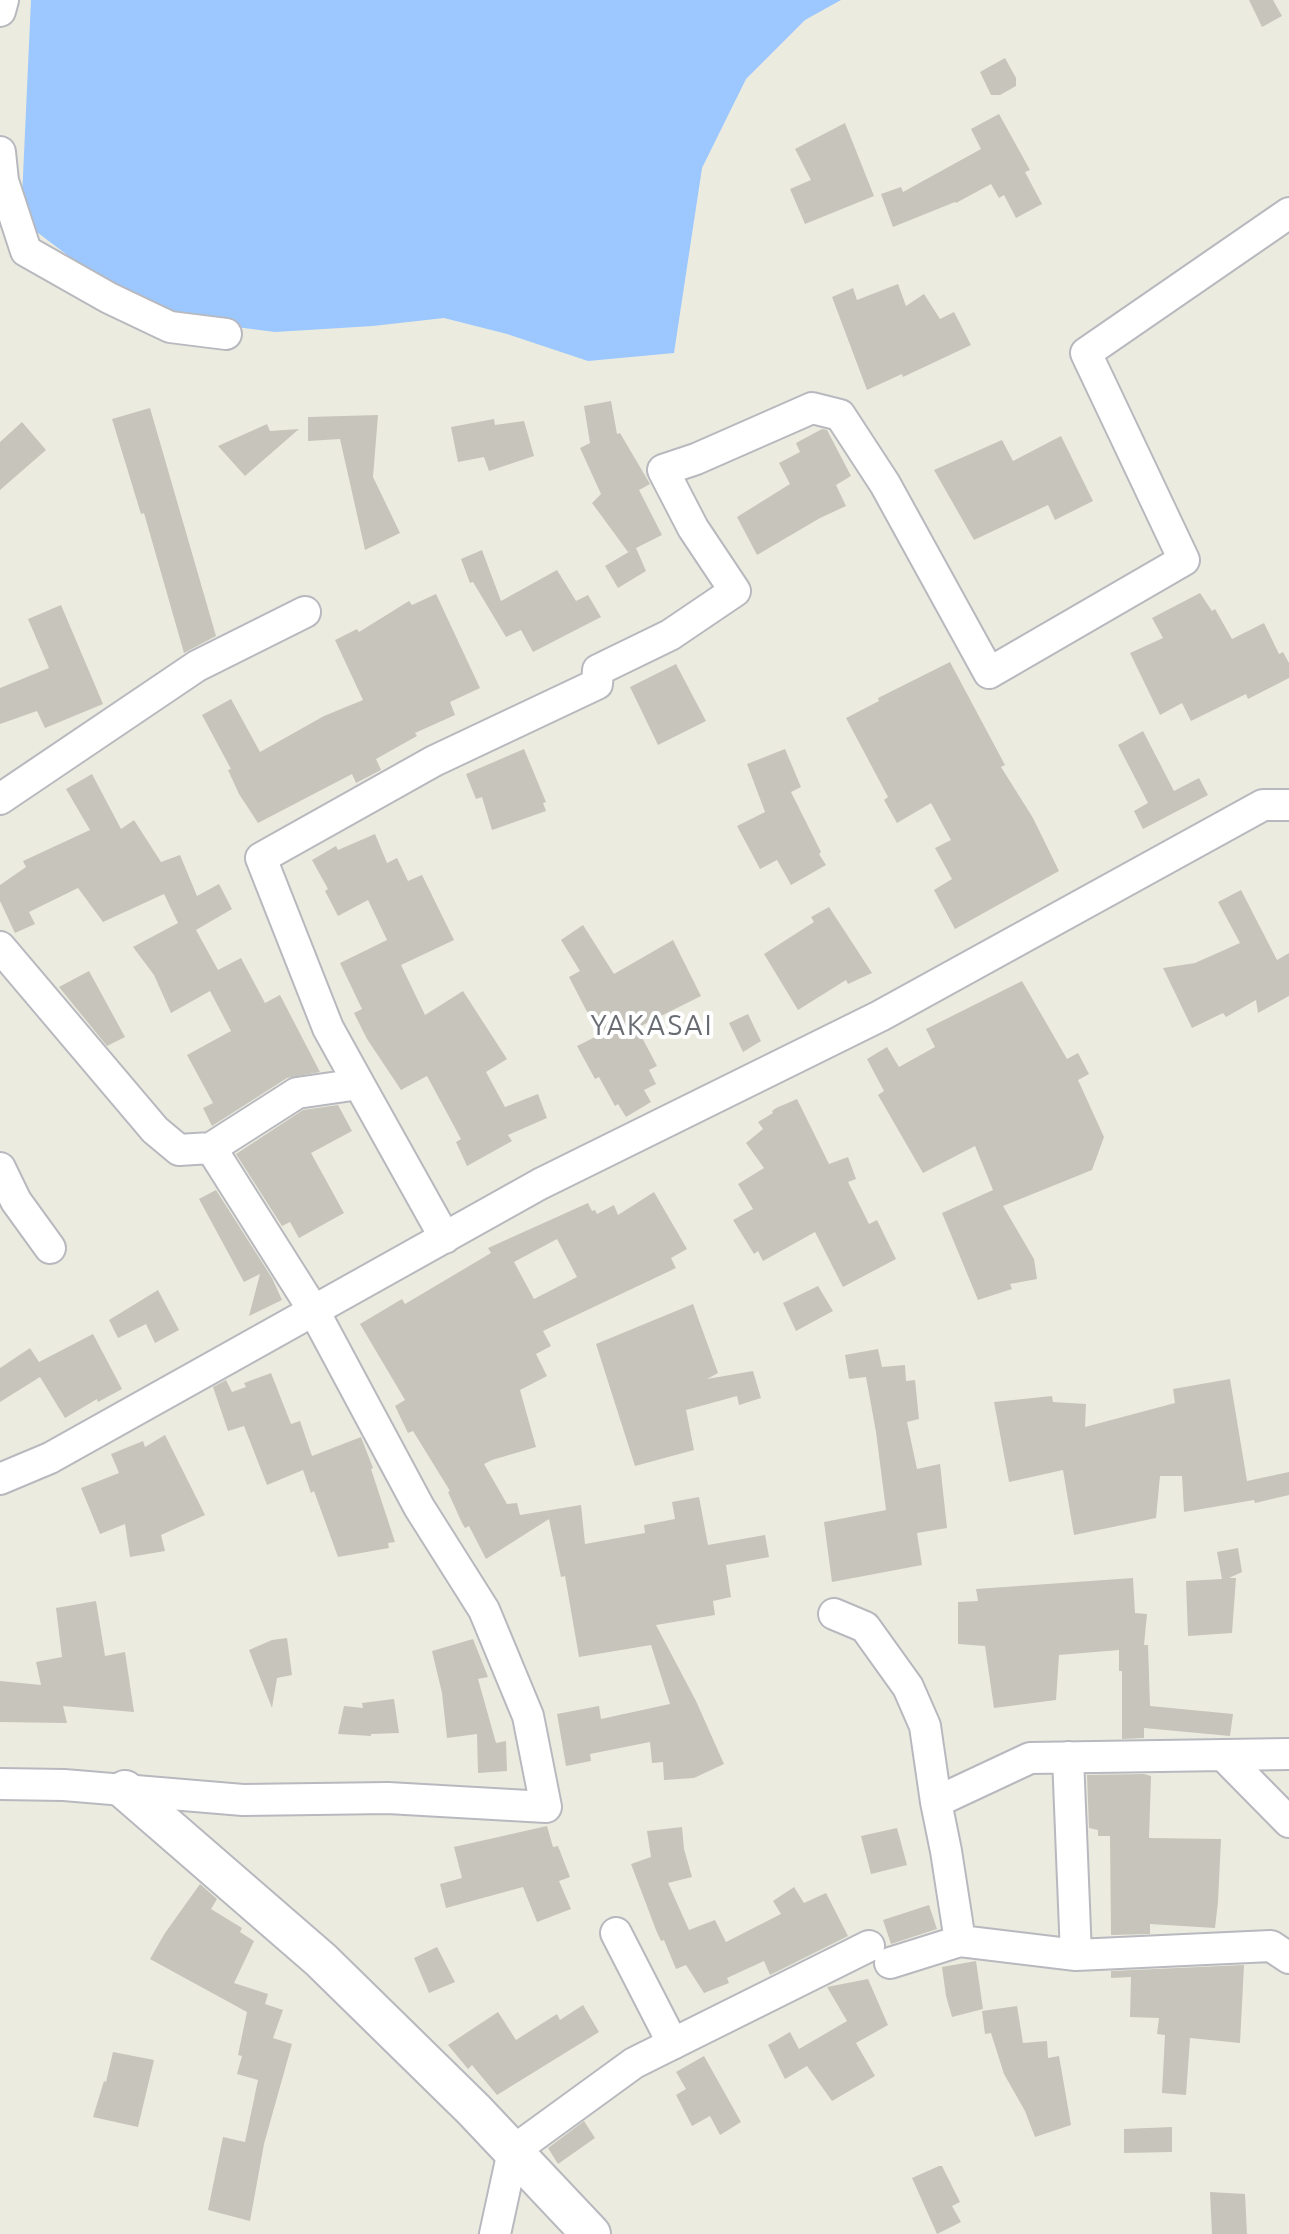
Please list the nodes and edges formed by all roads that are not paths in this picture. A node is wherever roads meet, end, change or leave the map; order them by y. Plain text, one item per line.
1 (3, 0) edge
2 (0, 11) edge
3 (0, 152) edge
4 (1289, 213) edge
5 (13, 245) edge
6 (226, 334) dead end
7 (305, 612) dead end
8 (0, 799) edge
9 (1289, 805) edge
10 (0, 947) edge
11 (359, 1084) junction
12 (211, 1148) junction
13 (0, 1168) edge
14 (445, 1238) junction
15 (50, 1248) dead end
16 (314, 1311) junction
17 (0, 1479) edge
18 (834, 1614) dead end
19 (1289, 1754) edge
20 (1223, 1755) junction
21 (1068, 1757) junction
22 (0, 1784) edge
23 (125, 1790) junction
24 (936, 1802) junction
25 (1289, 1822) edge
26 (616, 1933) dead end
27 (960, 1941) junction
28 (1076, 1955) junction
29 (1289, 1958) edge
30 (673, 2044) junction
31 (513, 2151) junction
32 (495, 2234) edge
33 (591, 2234) edge

1 - 2 street
3 - 5 street
4 - 11 street
5 - 6 street
7 - 8 street
9 - 14 street
10 - 12 street
11 - 12 street
11 - 14 street
12 - 16 street
13 - 15 street
14 - 16 street
16 - 17 street
16 - 23 street
18 - 24 street
19 - 20 street
20 - 21 street
20 - 25 street
21 - 24 street
21 - 28 street
22 - 23 street
23 - 31 street
24 - 27 street
26 - 30 street
27 - 28 street
27 - 30 street
28 - 29 street
30 - 31 street
31 - 32 street
31 - 33 street

